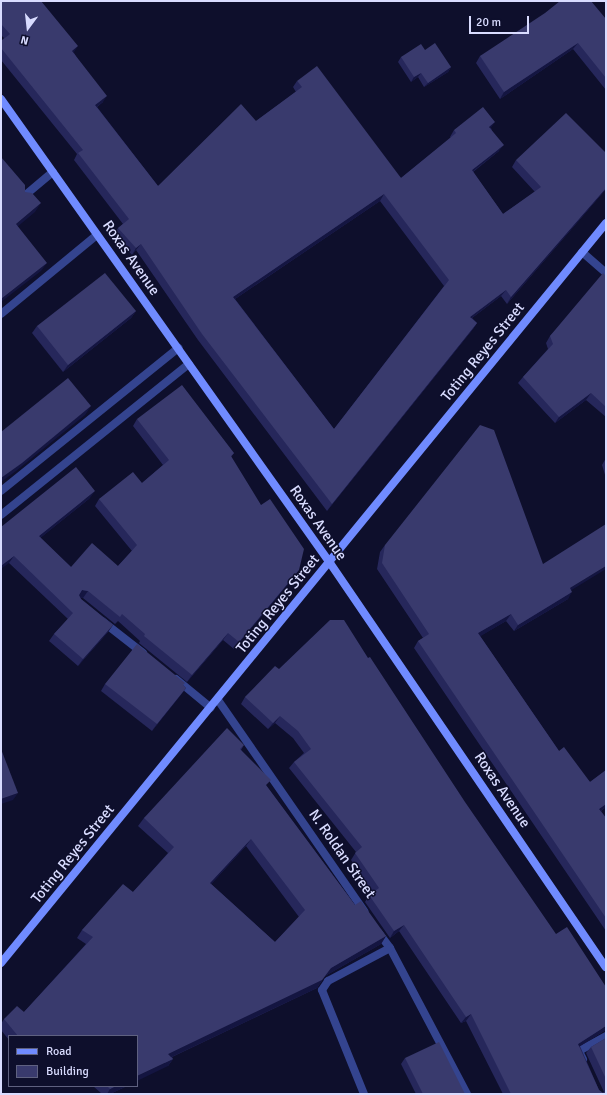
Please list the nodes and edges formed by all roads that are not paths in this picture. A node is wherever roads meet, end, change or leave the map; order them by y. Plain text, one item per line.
1 (1, 99) edge
2 (53, 172) junction
3 (23, 197) edge
4 (606, 223) edge
5 (97, 235) junction
6 (582, 252) junction
7 (606, 273) edge
8 (1, 314) edge
9 (178, 348) junction
10 (189, 364) junction
11 (1, 491) edge
12 (1, 515) edge
13 (330, 563) junction
14 (98, 617) edge
15 (151, 660) edge
16 (169, 674) edge
17 (218, 700) junction
18 (211, 708) junction
19 (390, 948) junction
20 (1, 963) edge
21 (606, 967) edge
22 (606, 1036) edge
23 (586, 1065) edge
24 (364, 1094) edge
25 (467, 1094) edge

1 - 2 main road, Roxas Avenue
2 - 3 street
2 - 5 main road, Roxas Avenue
4 - 6 main road, Toting Reyes Street
5 - 8 street
5 - 9 main road, Roxas Avenue
6 - 7 street
6 - 13 main road, Toting Reyes Street
9 - 10 main road, Roxas Avenue
9 - 11 street
10 - 12 street
10 - 13 main road, Roxas Avenue
13 - 17 main road, Toting Reyes Street
13 - 21 main road, Roxas Avenue
14 - 15 street
16 - 18 street
17 - 18 main road, Toting Reyes Street
17 - 19 street, N. Roldan Street
18 - 20 main road, Toting Reyes Street
19 - 24 street
19 - 25 street, N. Roldan Street
22 - 23 street

